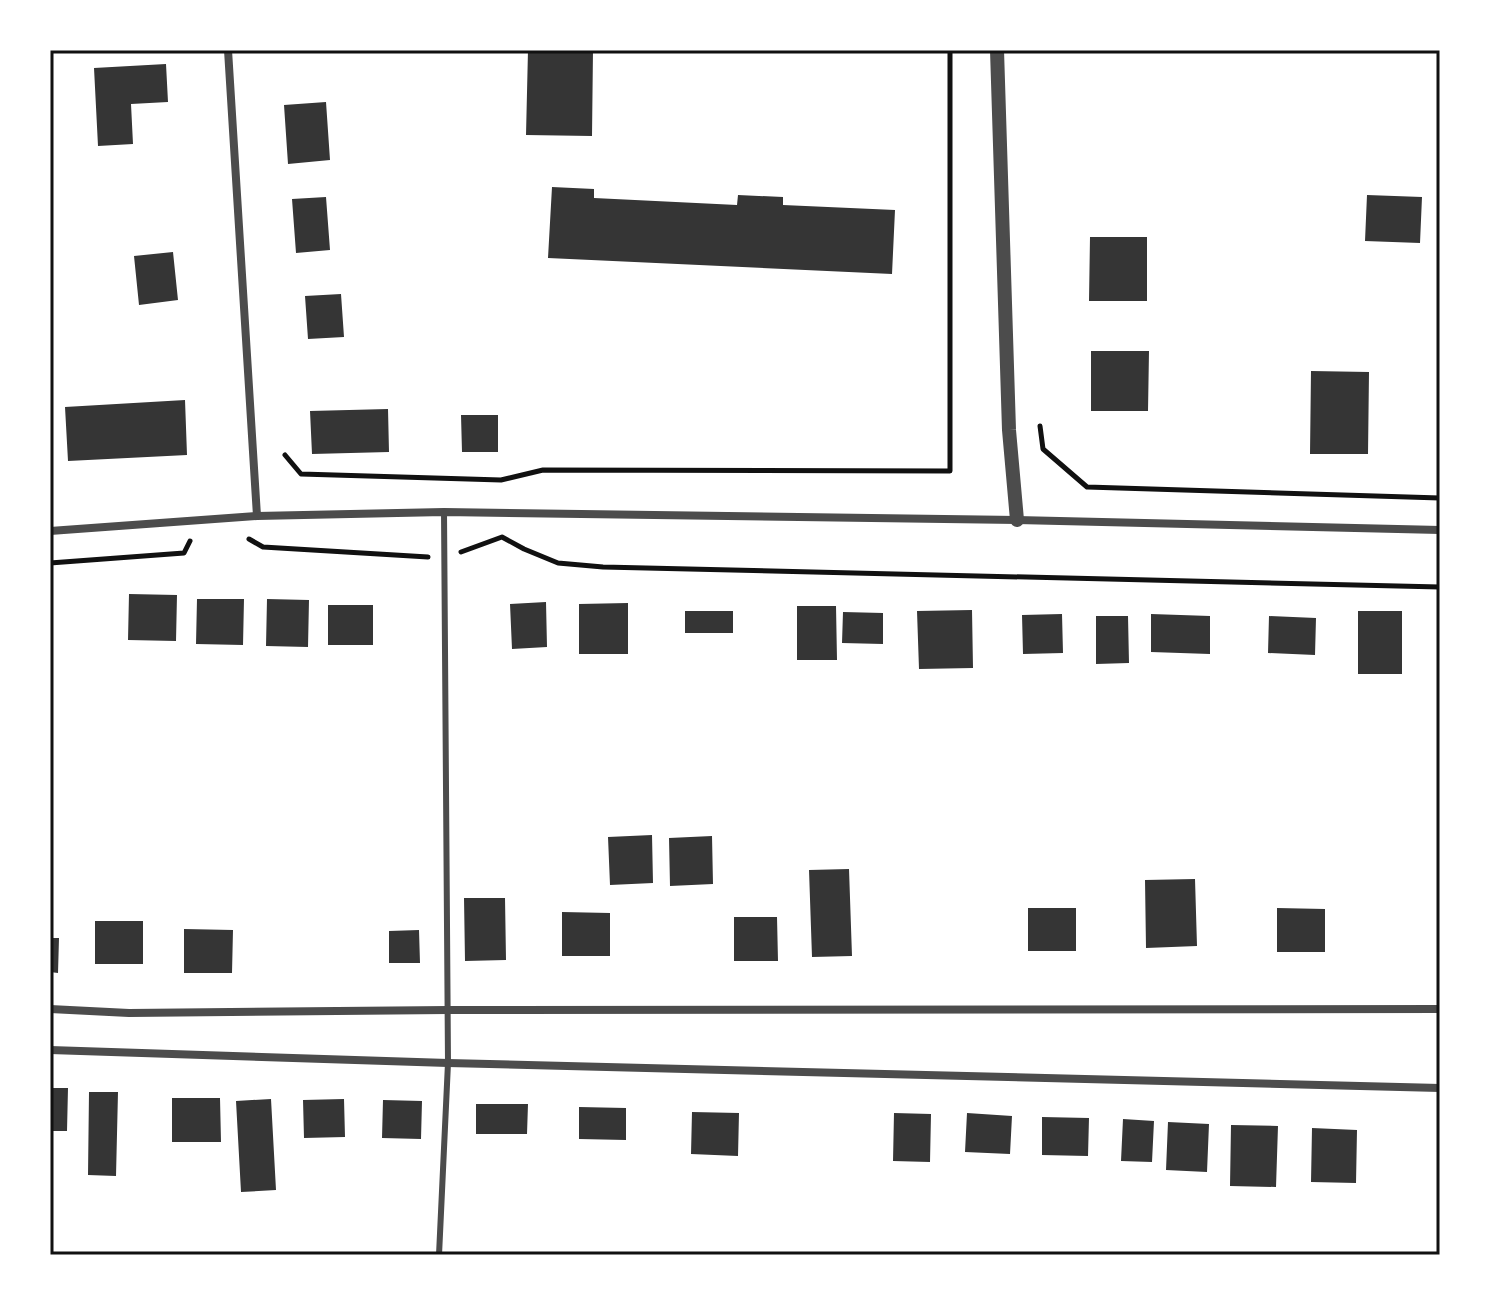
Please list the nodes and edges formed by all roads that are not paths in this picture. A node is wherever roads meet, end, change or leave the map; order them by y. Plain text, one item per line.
1 (228, 50) edge
2 (997, 50) edge
3 (444, 512) junction
4 (257, 516) junction
5 (1017, 520) junction
6 (1440, 530) edge
7 (50, 531) edge
8 (50, 1009) edge
9 (1440, 1009) edge
10 (448, 1010) junction
11 (50, 1050) edge
12 (448, 1063) junction
13 (1440, 1088) edge
14 (439, 1255) edge

1 - 4 street
2 - 5 street
3 - 4 street
3 - 5 street
3 - 10 lane
4 - 7 street
5 - 6 street
8 - 10 street
9 - 10 street
10 - 12 lane
11 - 12 street
12 - 13 street
12 - 14 lane

